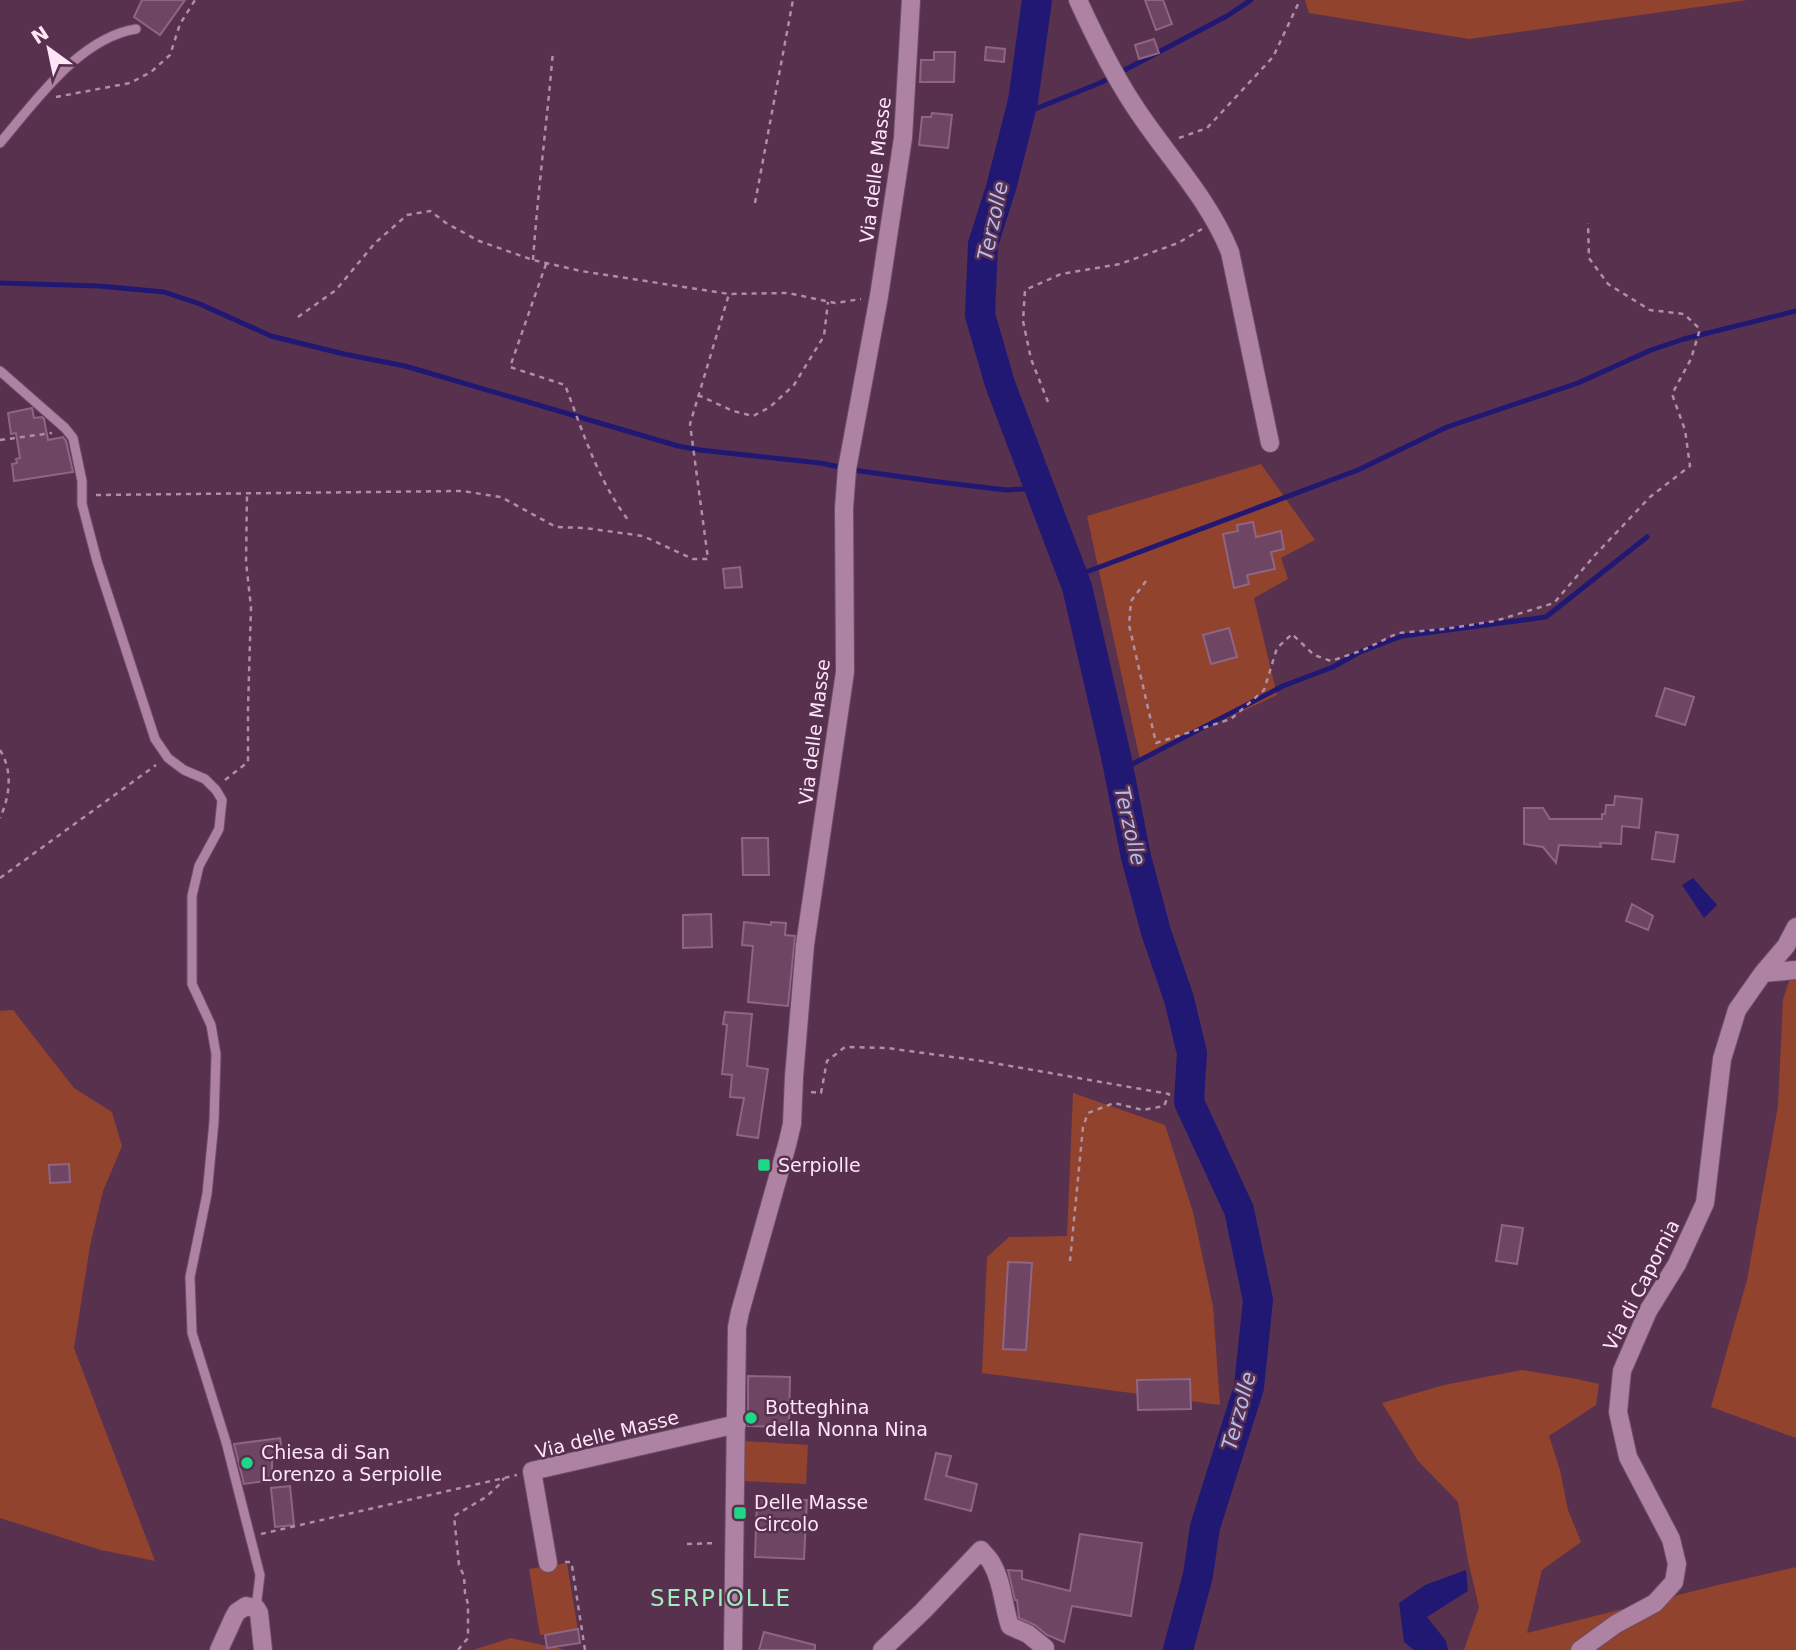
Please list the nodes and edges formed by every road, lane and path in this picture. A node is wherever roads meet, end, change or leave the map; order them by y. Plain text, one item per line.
1 (195, 0) edge
2 (793, 0) edge
3 (911, 0) edge
4 (1078, 0) edge
5 (1300, 0) edge
6 (136, 29) dead end
7 (553, 51) dead end
8 (40, 97) junction
9 (0, 143) edge
10 (1162, 144) junction
11 (755, 202) dead end
12 (1209, 210) junction
13 (1588, 223) dead end
14 (533, 260) junction
15 (547, 262) junction
16 (729, 294) junction
17 (879, 296) junction
18 (828, 302) junction
19 (298, 317) dead end
20 (0, 371) edge
21 (698, 395) junction
22 (1048, 402) dead end
23 (65, 428) junction
24 (0, 440) edge
25 (1270, 443) dead end
26 (247, 493) junction
27 (82, 495) junction
28 (629, 521) dead end
29 (1146, 581) dead end
30 (0, 750) edge
31 (169, 758) junction
32 (222, 800) junction
33 (0, 818) edge
34 (0, 878) edge
35 (1796, 928) edge
36 (1796, 970) edge
37 (1763, 973) junction
38 (793, 1091) junction
39 (1070, 1261) dead end
40 (737, 1424) junction
41 (532, 1471) junction
42 (504, 1478) junction
43 (250, 1536) junction
44 (715, 1543) dead end
45 (687, 1544) dead end
46 (548, 1563) joint
47 (256, 1608) junction
48 (219, 1650) edge
49 (263, 1650) edge
50 (457, 1650) edge
51 (585, 1650) edge
52 (733, 1650) edge
53 (882, 1650) edge
54 (1045, 1650) edge
55 (1580, 1650) edge

1 - 8 path
2 - 11 path
3 - 17 street, Via delle Masse
4 - 10 street
5 - 10 path
6 - 8 lane
7 - 14 path
8 - 9 lane
10 - 12 street
12 - 22 path
12 - 25 street
13 - 29 path
14 - 15 path
14 - 19 path
15 - 16 path
15 - 28 path
16 - 18 path
16 - 21 path
17 - 18 path
17 - 38 street, Via delle Masse
18 - 21 path
20 - 23 lane
21 - 26 path
23 - 24 path
23 - 27 lane
26 - 27 path
26 - 32 path
27 - 31 lane
30 - 33 path
31 - 32 lane
31 - 34 path
32 - 43 lane
35 - 37 street, Via di Capornia
36 - 37 street
37 - 55 street, Via di Capornia
38 - 39 path
38 - 40 street, Via delle Masse
40 - 41 street, Via delle Masse
40 - 52 street, Via delle Masse
41 - 42 path
41 - 46 street, Via delle Masse
42 - 43 path
42 - 50 path
43 - 47 lane
44 - 45 path
46 - 51 path
47 - 48 street
47 - 49 street
53 - 54 street

